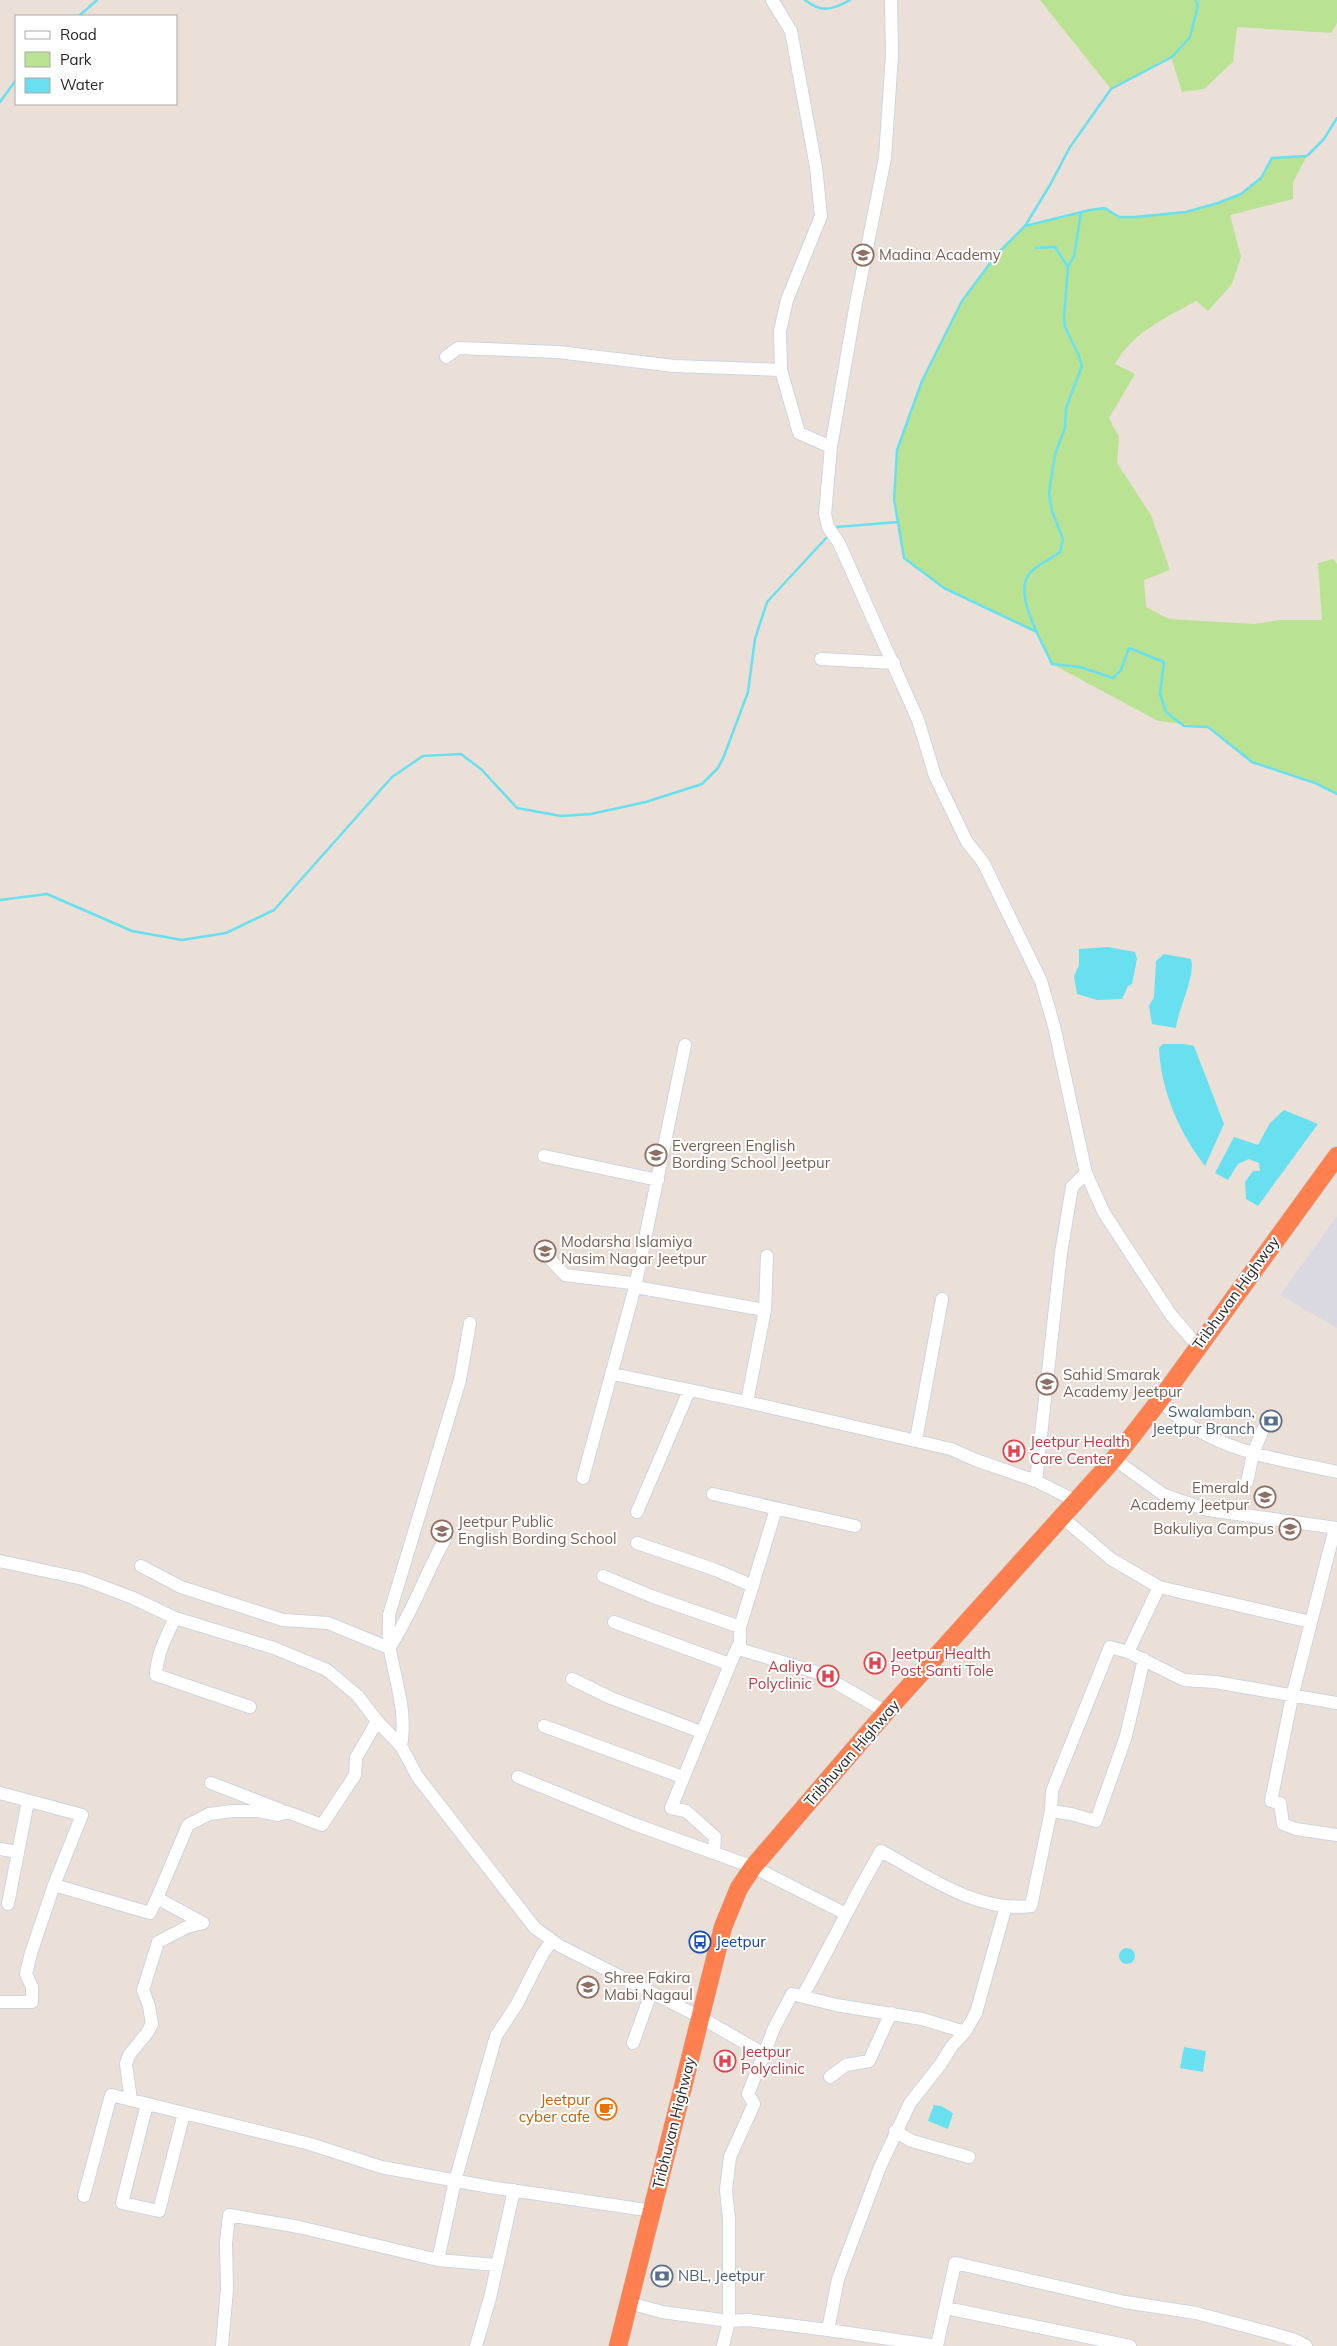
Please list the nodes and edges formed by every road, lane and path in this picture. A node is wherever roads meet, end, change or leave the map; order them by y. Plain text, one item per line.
1 (772, 0) edge
2 (891, 0) edge
3 (446, 357) dead end
4 (781, 370) junction
5 (831, 446) junction
6 (821, 659) dead end
7 (894, 663) junction
8 (684, 1045) dead end
9 (544, 1156) dead end
10 (1337, 1156) edge
11 (1086, 1173) junction
12 (658, 1180) junction
13 (767, 1256) dead end
14 (549, 1258) dead end
15 (635, 1287) junction
16 (942, 1299) dead end
17 (765, 1310) junction
18 (470, 1323) dead end
19 (1198, 1346) junction
20 (612, 1374) junction
21 (689, 1391) junction
22 (1160, 1400) junction
23 (747, 1402) junction
24 (1263, 1429) dead end
25 (916, 1440) junction
26 (1254, 1454) junction
27 (1114, 1459) junction
28 (1337, 1472) edge
29 (583, 1478) dead end
30 (1036, 1480) junction
31 (1247, 1482) dead end
32 (714, 1494) dead end
33 (1078, 1502) junction
34 (776, 1509) junction
35 (637, 1512) dead end
36 (1063, 1518) junction
37 (855, 1526) dead end
38 (1336, 1528) edge
39 (445, 1539) dead end
40 (637, 1543) dead end
41 (0, 1561) edge
42 (141, 1566) dead end
43 (603, 1576) dead end
44 (753, 1586) junction
45 (1159, 1587) junction
46 (175, 1618) junction
47 (614, 1622) dead end
48 (1311, 1622) junction
49 (740, 1627) junction
50 (390, 1648) junction
51 (736, 1650) junction
52 (1128, 1652) junction
53 (1144, 1659) junction
54 (729, 1664) junction
55 (572, 1679) dead end
56 (1292, 1697) junction
57 (1337, 1703) edge
58 (250, 1706) dead end
59 (886, 1712) junction
60 (377, 1722) junction
61 (544, 1726) dead end
62 (701, 1732) junction
63 (401, 1746) junction
64 (518, 1777) dead end
65 (682, 1777) junction
66 (211, 1783) dead end
67 (0, 1793) edge
68 (28, 1801) junction
69 (1050, 1811) junction
70 (287, 1812) junction
71 (1337, 1836) edge
72 (0, 1849) edge
73 (18, 1852) junction
74 (714, 1853) junction
75 (753, 1867) junction
76 (54, 1885) junction
77 (158, 1898) junction
78 (8, 1904) dead end
79 (1006, 1906) junction
80 (846, 1914) junction
81 (552, 1940) junction
82 (651, 1993) junction
83 (803, 1995) junction
84 (0, 2002) edge
85 (891, 2012) junction
86 (700, 2017) junction
87 (965, 2032) junction
88 (633, 2043) dead end
89 (764, 2054) junction
90 (830, 2077) dead end
91 (131, 2100) junction
92 (147, 2104) junction
93 (184, 2113) junction
94 (895, 2131) junction
95 (969, 2157) dead end
96 (455, 2181) junction
97 (514, 2190) junction
98 (84, 2196) dead end
99 (653, 2211) junction
100 (438, 2260) junction
101 (496, 2265) junction
102 (630, 2303) junction
103 (946, 2308) junction
104 (729, 2321) junction
105 (828, 2330) junction
106 (222, 2346) edge
107 (476, 2346) edge
108 (618, 2346) edge
109 (723, 2346) edge
110 (937, 2346) edge
111 (1130, 2346) edge
112 (1306, 2346) edge

1 - 4 street
2 - 5 street
3 - 4 street
4 - 5 street
5 - 7 street
6 - 7 street
7 - 11 street
8 - 12 street
9 - 12 street
10 - 19 highway, Tribhuvan Highway
11 - 19 street
11 - 30 street
12 - 15 street
13 - 17 street
14 - 15 street
15 - 17 street
15 - 20 street
16 - 25 street
17 - 23 street
18 - 50 street
19 - 22 highway, Tribhuvan Highway
20 - 21 street
20 - 29 street
21 - 23 street
21 - 35 street
22 - 26 street
22 - 27 highway, Tribhuvan Highway
23 - 25 street
24 - 26 street
25 - 30 street
26 - 28 street
26 - 31 street
27 - 33 highway, Tribhuvan Highway
27 - 38 street
30 - 33 street
32 - 34 street
33 - 36 highway, Tribhuvan Highway
34 - 37 street
34 - 44 street
36 - 45 street
36 - 59 highway, Tribhuvan Highway
38 - 48 street
39 - 50 street
40 - 44 street
41 - 46 street
42 - 50 street
43 - 49 street
44 - 49 street
45 - 48 street
45 - 52 street
46 - 58 street
46 - 60 street
47 - 54 street
48 - 56 street
49 - 51 street
50 - 63 street
51 - 54 street
51 - 59 street
52 - 53 street
52 - 69 street
53 - 56 street
53 - 69 street
54 - 62 street
55 - 62 street
56 - 57 street
56 - 71 street
59 - 75 highway, Tribhuvan Highway
60 - 63 street
60 - 70 street
61 - 65 street
62 - 65 street
63 - 81 street
64 - 74 street
65 - 74 street
66 - 70 street
67 - 68 street
68 - 73 street
68 - 76 street
69 - 79 street
70 - 77 street
72 - 73 street
73 - 78 street
74 - 75 street
75 - 80 street
75 - 86 highway, Tribhuvan Highway
76 - 77 street
76 - 84 street
77 - 91 street
79 - 80 street
79 - 87 street
80 - 83 street
81 - 82 street
81 - 96 street
82 - 86 street
82 - 88 street
83 - 85 street
83 - 89 street
85 - 87 street
85 - 90 street
86 - 89 street
86 - 99 highway, Tribhuvan Highway
87 - 94 street
89 - 104 street
91 - 92 street
91 - 98 street
92 - 93 street
92 - 93 street
93 - 96 street
94 - 95 street
94 - 105 street
96 - 97 street
96 - 100 street
97 - 99 street
97 - 101 street
99 - 102 highway, Tribhuvan Highway
100 - 101 street
100 - 106 street
101 - 107 street
102 - 104 street
102 - 108 highway, Tribhuvan Highway
103 - 110 street
103 - 111 street
103 - 112 street
104 - 105 street
104 - 109 street
105 - 110 street

